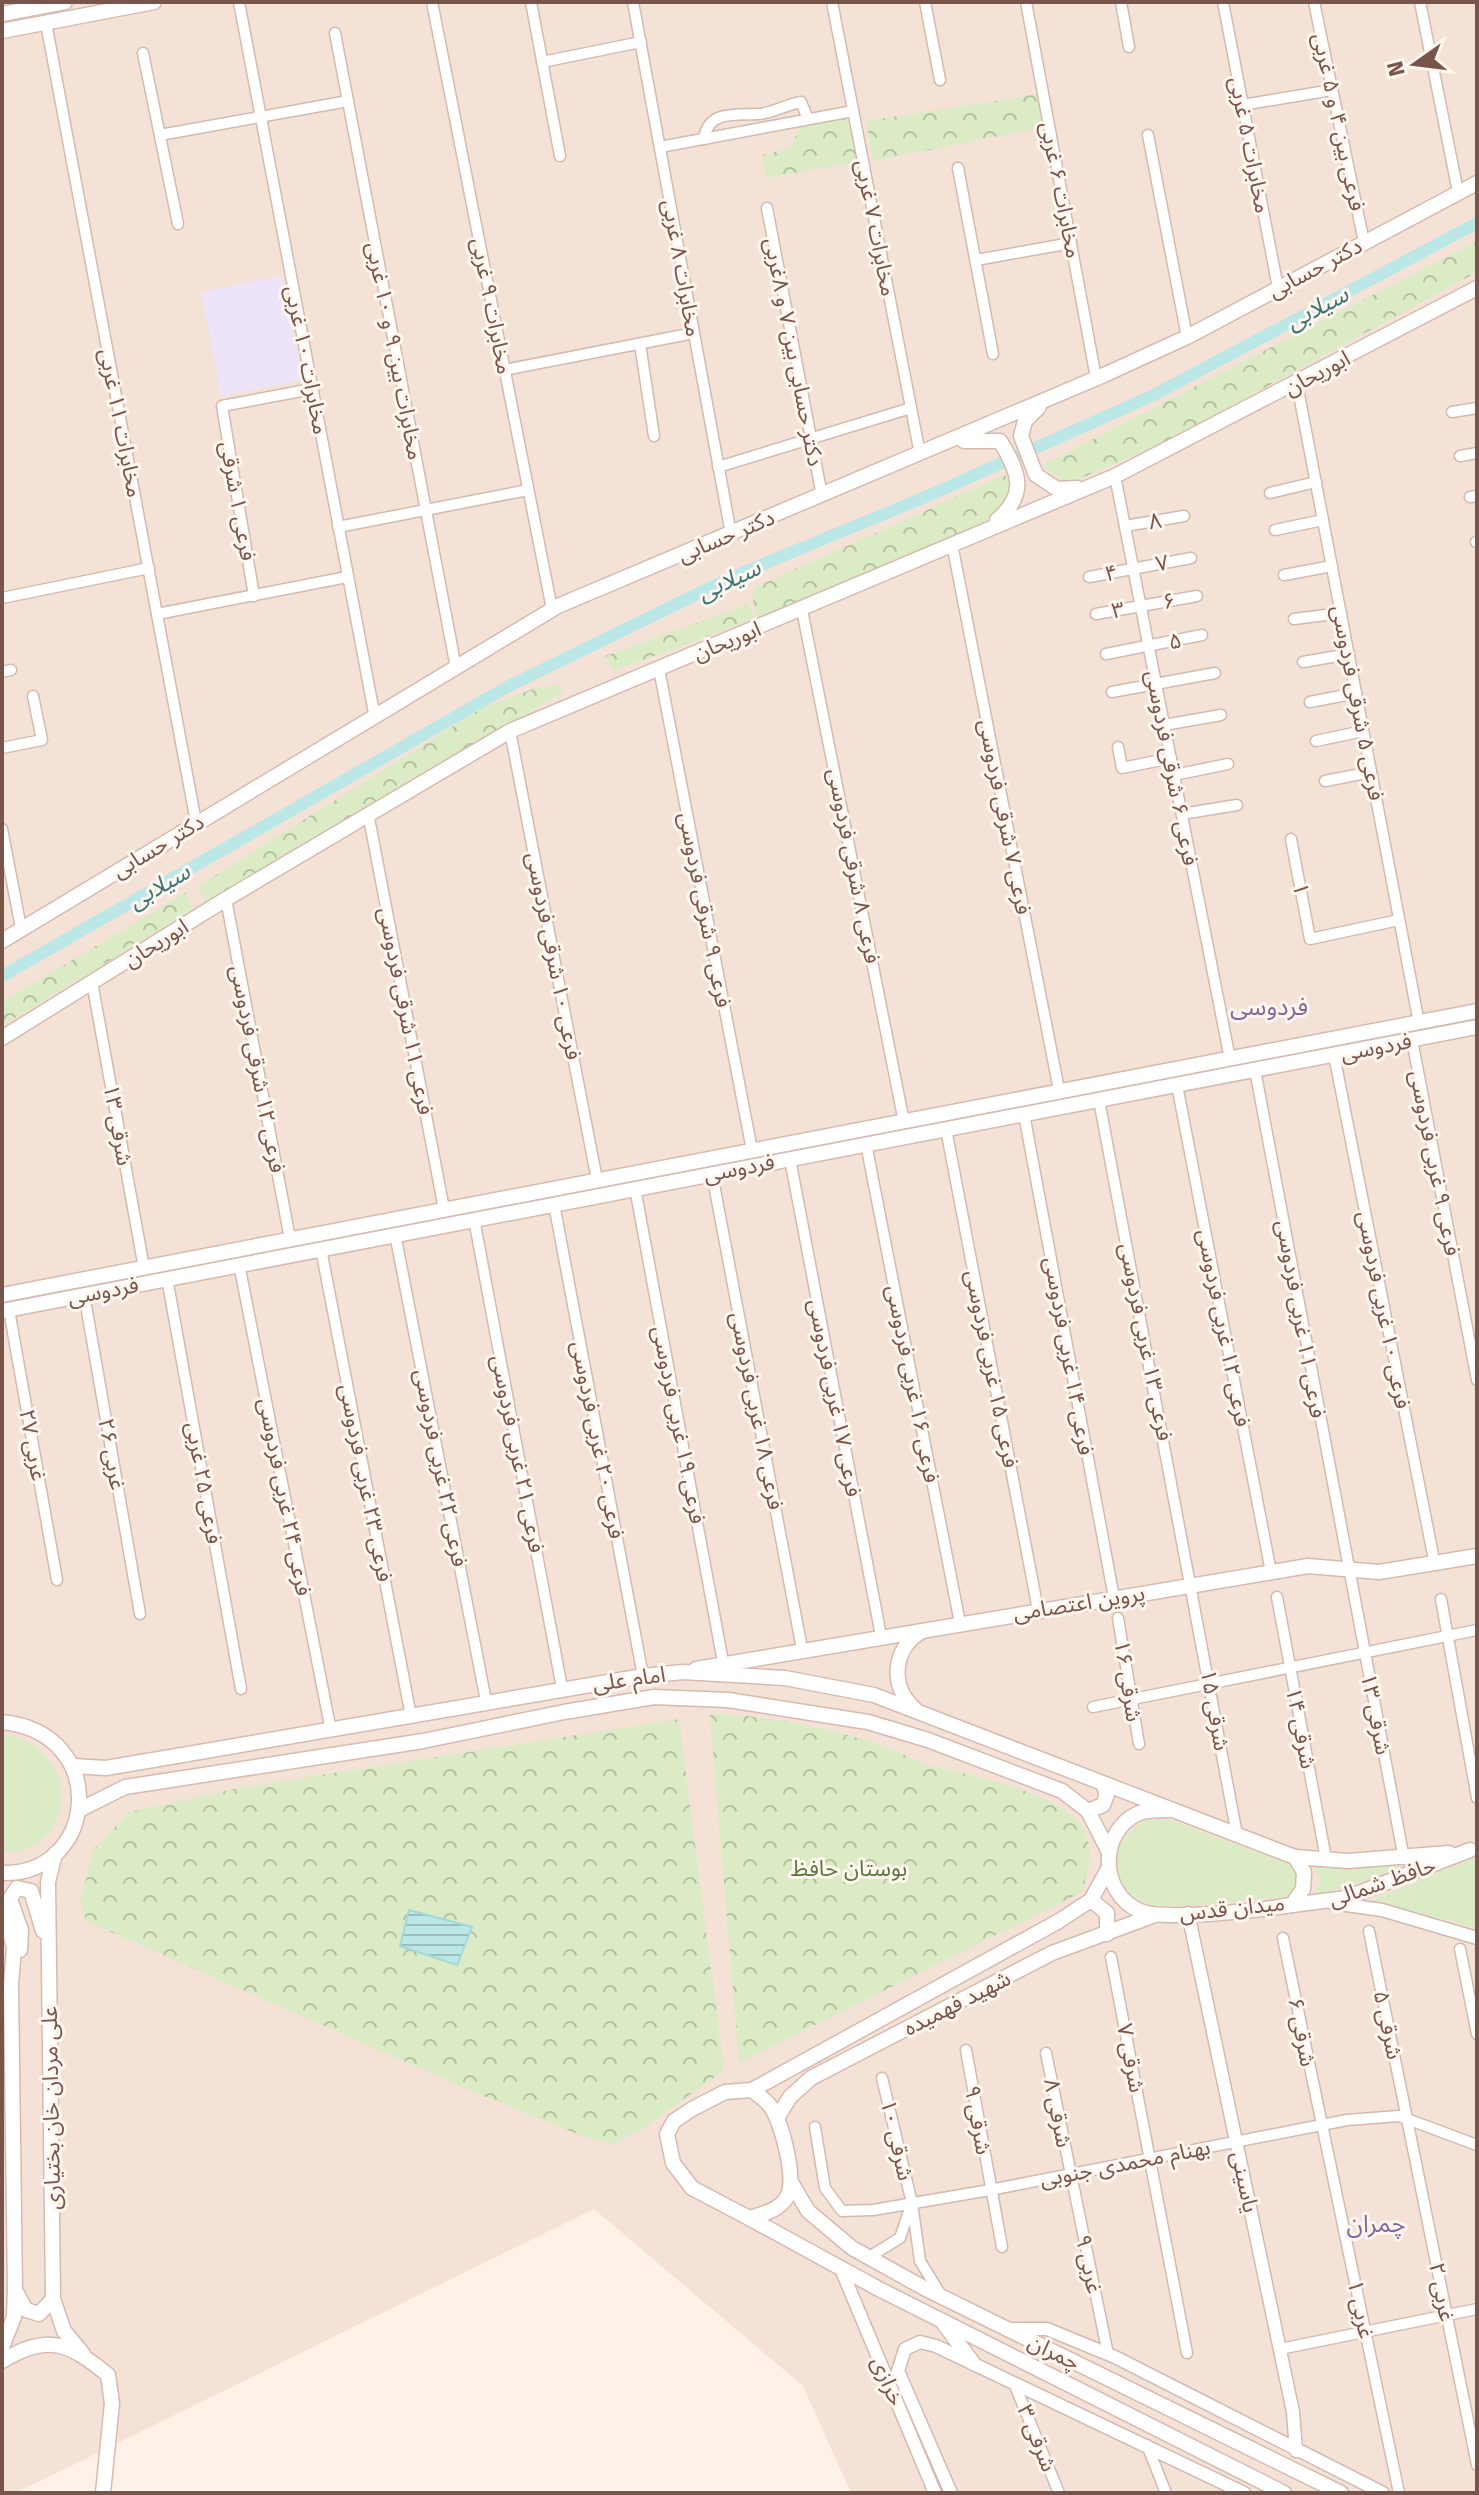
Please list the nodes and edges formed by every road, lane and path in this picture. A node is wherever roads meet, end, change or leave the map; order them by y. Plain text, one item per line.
1 (65, 2) edge
2 (154, 2) edge
3 (239, 2) edge
4 (432, 2) edge
5 (531, 2) edge
6 (633, 2) edge
7 (832, 2) edge
8 (925, 2) edge
9 (1026, 2) edge
10 (1121, 2) edge
11 (1223, 2) edge
12 (1314, 2) edge
13 (1420, 2) edge
14 (43, 4) edge
15 (2, 14) edge
16 (46, 23) junction
17 (2, 31) edge
18 (335, 33) dead end
19 (641, 42) junction
20 (1129, 47) dead end
21 (143, 53) dead end
22 (542, 62) junction
23 (940, 80) dead end
24 (1332, 90) junction
25 (348, 101) junction
26 (1242, 105) junction
27 (853, 111) junction
28 (261, 117) junction
29 (808, 119) junction
30 (160, 135) junction
31 (1148, 135) dead end
32 (704, 139) junction
33 (660, 147) junction
34 (560, 156) dead end
35 (958, 168) dead end
36 (1477, 183) edge
37 (1458, 192) junction
38 (767, 208) dead end
39 (178, 224) dead end
40 (1364, 242) junction
41 (1071, 243) junction
42 (976, 260) junction
43 (1278, 288) junction
44 (1477, 291) edge
45 (694, 333) junction
46 (1187, 337) junction
47 (640, 344) junction
48 (993, 354) dead end
49 (504, 370) junction
50 (1096, 378) junction
51 (1297, 384) junction
52 (312, 389) junction
53 (1052, 397) junction
54 (911, 408) junction
55 (1477, 408) edge
56 (1452, 412) dead end
57 (654, 436) dead end
58 (811, 440) junction
59 (948, 443) junction
60 (1477, 453) edge
61 (920, 454) junction
62 (1460, 456) dead end
63 (718, 467) junction
64 (1115, 476) junction
65 (1316, 482) junction
66 (1090, 487) junction
67 (528, 490) junction
68 (1270, 493) dead end
69 (822, 496) junction
70 (426, 510) junction
71 (1184, 516) dead end
72 (1323, 520) junction
73 (1125, 526) junction
74 (338, 527) junction
75 (988, 529) junction
76 (1275, 530) dead end
77 (731, 534) junction
78 (952, 544) junction
79 (1191, 558) dead end
80 (1332, 566) junction
81 (149, 568) junction
82 (1133, 569) junction
83 (1284, 575) dead end
84 (347, 577) junction
85 (1089, 577) dead end
86 (254, 596) junction
87 (1197, 596) dead end
88 (2, 598) edge
89 (1141, 606) junction
90 (552, 609) junction
91 (802, 610) junction
92 (1341, 613) junction
93 (157, 614) junction
94 (1096, 614) dead end
95 (1294, 619) dead end
96 (1202, 635) dead end
97 (1148, 646) junction
98 (1106, 654) dead end
99 (1349, 654) junction
100 (1303, 662) dead end
101 (456, 668) junction
102 (659, 669) junction
103 (1215, 673) dead end
104 (1156, 683) junction
105 (1112, 692) dead end
106 (1356, 693) junction
107 (33, 696) dead end
108 (1310, 702) dead end
109 (1221, 715) dead end
110 (375, 718) junction
111 (1164, 725) junction
112 (510, 731) junction
113 (1363, 731) junction
114 (1316, 741) dead end
115 (1118, 747) dead end
116 (2, 748) edge
117 (1171, 758) junction
118 (1228, 764) dead end
119 (1371, 772) junction
120 (1174, 775) junction
121 (1325, 781) dead end
122 (1237, 805) dead end
123 (368, 813) junction
124 (1182, 814) junction
125 (196, 822) junction
126 (2, 829) edge
127 (1291, 839) dead end
128 (226, 899) junction
129 (1399, 920) junction
130 (21, 928) junction
131 (2, 941) edge
132 (92, 982) junction
133 (1477, 1011) edge
134 (1419, 1023) junction
135 (1477, 1027) edge
136 (2, 1038) edge
137 (1412, 1040) junction
138 (1334, 1055) junction
139 (1230, 1059) junction
140 (1255, 1070) junction
141 (1177, 1085) junction
142 (1059, 1090) junction
143 (1099, 1100) junction
144 (1024, 1114) junction
145 (904, 1122) junction
146 (946, 1129) junction
147 (866, 1144) junction
148 (752, 1150) junction
149 (790, 1159) junction
150 (712, 1174) junction
151 (597, 1180) junction
152 (635, 1188) junction
153 (554, 1204) junction
154 (504, 1206) junction
155 (444, 1209) junction
156 (474, 1219) junction
157 (395, 1234) junction
158 (290, 1239) junction
159 (321, 1249) junction
160 (239, 1264) junction
161 (144, 1268) junction
162 (167, 1278) junction
163 (84, 1294) junction
164 (4, 1295) edge
165 (6, 1310) edge
166 (1477, 1380) edge
167 (1477, 1556) edge
168 (1435, 1565) junction
169 (1347, 1569) junction
170 (1271, 1572) junction
171 (57, 1580) dead end
172 (1193, 1585) junction
173 (1277, 1597) dead end
174 (1114, 1598) junction
175 (1441, 1599) dead end
176 (1038, 1610) junction
177 (140, 1614) dead end
178 (1118, 1618) dead end
179 (960, 1623) junction
180 (930, 1628) junction
181 (1477, 1630) edge
182 (881, 1636) junction
183 (1448, 1636) junction
184 (802, 1649) junction
185 (1363, 1651) junction
186 (723, 1662) junction
187 (1289, 1666) junction
188 (683, 1672) junction
189 (643, 1676) junction
190 (1210, 1682) junction
191 (562, 1688) junction
192 (241, 1689) dead end
193 (1131, 1698) junction
194 (486, 1701) junction
195 (470, 1705) junction
196 (1093, 1707) dead end
197 (429, 1713) junction
198 (921, 1714) junction
199 (411, 1716) junction
200 (2, 1722) edge
201 (478, 1729) junction
202 (331, 1731) junction
203 (423, 1741) junction
204 (1139, 1744) dead end
205 (73, 1766) junction
206 (106, 1768) junction
207 (1103, 1784) junction
208 (104, 1797) junction
209 (1477, 1798) edge
210 (79, 1810) junction
211 (1169, 1810) junction
212 (1088, 1811) junction
213 (1237, 1835) junction
214 (1474, 1849) edge
215 (1109, 1852) junction
216 (55, 1854) junction
217 (1295, 1857) junction
218 (1326, 1859) junction
219 (1404, 1859) junction
220 (1108, 1869) junction
221 (2, 1873) edge
222 (1091, 1900) junction
223 (1325, 1902) junction
224 (2, 1905) edge
225 (1292, 1905) junction
226 (1188, 1913) junction
227 (1155, 1915) junction
228 (1369, 1931) dead end
229 (1107, 1934) junction
230 (1283, 1938) dead end
231 (1477, 1938) edge
232 (1460, 1949) dead end
233 (1111, 1957) dead end
234 (48, 1959) junction
235 (13, 1962) junction
236 (1477, 2034) edge
237 (966, 2050) dead end
238 (1046, 2053) dead end
239 (882, 2078) dead end
240 (752, 2090) junction
241 (777, 2118) junction
242 (1407, 2118) junction
243 (1320, 2125) junction
244 (815, 2127) dead end
245 (1236, 2142) junction
246 (1477, 2145) edge
247 (1151, 2158) junction
248 (1070, 2174) junction
249 (791, 2182) junction
250 (990, 2190) junction
251 (912, 2203) junction
252 (749, 2218) junction
253 (1002, 2247) dead end
254 (869, 2257) junction
255 (841, 2269) junction
256 (15, 2290) junction
257 (942, 2297) junction
258 (53, 2299) junction
259 (1477, 2309) edge
260 (1447, 2315) junction
261 (941, 2320) junction
262 (1008, 2329) junction
263 (1365, 2331) junction
264 (2, 2347) edge
265 (1280, 2349) junction
266 (1187, 2353) dead end
267 (83, 2354) junction
268 (1108, 2354) junction
269 (2, 2361) edge
270 (973, 2363) junction
271 (901, 2379) joint
272 (1014, 2383) junction
273 (1147, 2445) junction
274 (1296, 2451) junction
275 (1477, 2465) edge
276 (103, 2493) edge
277 (935, 2493) edge
278 (951, 2493) edge
279 (1059, 2493) edge
280 (1166, 2493) edge
281 (1244, 2493) edge
282 (1284, 2493) edge
283 (1341, 2493) edge
284 (1383, 2493) edge
285 (1399, 2493) edge

1 - 14 main road
2 - 16 main road
3 - 28 street, مخابرات ۱۰ غربی
4 - 49 street, مخابرات ۹ غربی
5 - 22 street
6 - 19 street, مخابرات ۸ غربی
7 - 27 street, مخابرات ۷ غربی
8 - 23 street
9 - 41 street, مخابرات ۶ غربی
10 - 20 street
11 - 26 street, مخابرات ۵ غربی
12 - 24 street, فرعی بین ۴ و ۵ غربی
13 - 37 street
14 - 15 main road
16 - 17 main road
16 - 81 street, مخابرات ۱۱ غربی
18 - 25 street, مخابرات بین ۹ و ۱۰ غربی
19 - 22 street
19 - 33 street, مخابرات ۸ غربی
21 - 30 street
22 - 34 street
24 - 26 street
24 - 40 street, فرعی بین ۴ و ۵ غربی
25 - 28 street
25 - 70 street, مخابرات بین ۹ و ۱۰ غربی
26 - 43 street, مخابرات ۵ غربی
27 - 29 street
27 - 54 street, مخابرات ۷ غربی
28 - 30 street
28 - 52 street, مخابرات ۱۰ غربی
29 - 32 street
29 - 32 street
30 - 39 street
31 - 46 street
32 - 33 street
33 - 45 street, مخابرات ۸ غربی
35 - 42 street
36 - 37 main road, دکتر حسابی
37 - 40 main road, دکتر حسابی
38 - 58 street, دکتر حسابی بین ۷ و ۸غربی
40 - 43 main road, دکتر حسابی
41 - 42 street
41 - 50 street, مخابرات ۶ غربی
42 - 48 street
43 - 46 main road, دکتر حسابی
44 - 51 main road, ابوریحان
45 - 47 street
45 - 63 street, مخابرات ۸ غربی
46 - 50 main road, دکتر حسابی
47 - 49 street
47 - 57 street
49 - 67 street, مخابرات ۹ غربی
50 - 53 main road, دکتر حسابی
51 - 64 main road, ابوریحان
51 - 65 street, فرعی ۵ شرقی فردوسی
52 - 74 street, مخابرات ۱۰ غربی
52 - 86 street, فرعی ۱ شرقی
53 - 59 main road, دکتر حسابی
53 - 66 main road
54 - 58 street
54 - 61 street, مخابرات ۷ غربی
55 - 56 street
58 - 63 street
58 - 69 street, دکتر حسابی بین ۷ و ۸غربی
59 - 61 main road, دکتر حسابی
59 - 75 main road
60 - 62 street
61 - 69 main road, دکتر حسابی
63 - 77 street, مخابرات ۸ غربی
64 - 66 main road, ابوریحان
64 - 73 street, فرعی ۶ شرقی فردوسی
65 - 68 street
65 - 72 street, فرعی ۵ شرقی فردوسی
66 - 75 main road, ابوریحان
67 - 70 street
67 - 90 street, مخابرات ۹ غربی
69 - 77 main road, دکتر حسابی
70 - 74 street
70 - 101 street, مخابرات بین ۹ و ۱۰ غربی
71 - 73 street, ۸
72 - 76 street
72 - 80 street, فرعی ۵ شرقی فردوسی
73 - 82 street, فرعی ۶ شرقی فردوسی
74 - 84 street, مخابرات ۱۰ غربی
75 - 78 main road, ابوریحان
77 - 90 main road, دکتر حسابی
78 - 91 main road, ابوریحان
78 - 142 street, فرعی ۷ شرقی فردوسی
79 - 82 street, ۷
80 - 83 street
80 - 92 street, فرعی ۵ شرقی فردوسی
81 - 88 street
81 - 93 street, مخابرات ۱۱ غربی
82 - 85 street, ۴
82 - 89 street, فرعی ۶ شرقی فردوسی
84 - 86 street
84 - 110 street, مخابرات ۱۰ غربی
86 - 93 street
87 - 89 street, ۶
89 - 94 street, ۳
89 - 97 street, فرعی ۶ شرقی فردوسی
90 - 101 main road, دکتر حسابی
91 - 102 main road, ابوریحان
91 - 145 street, فرعی ۸ شرقی فردوسی
92 - 95 street
92 - 99 street, فرعی ۵ شرقی فردوسی
93 - 125 street, مخابرات ۱۱ غربی
96 - 97 street, ۵
97 - 98 street, ۵
97 - 104 street, فرعی ۶ شرقی فردوسی
99 - 100 street
99 - 106 street, فرعی ۵ شرقی فردوسی
101 - 110 main road, دکتر حسابی
102 - 112 main road, ابوریحان
102 - 148 street, فرعی ۹ شرقی فردوسی
103 - 104 street
104 - 105 street
104 - 111 street, فرعی ۶ شرقی فردوسی
106 - 108 street
106 - 113 street, فرعی ۵ شرقی فردوسی
107 - 116 street
109 - 111 street
110 - 125 main road, دکتر حسابی
111 - 117 street, فرعی ۶ شرقی فردوسی
112 - 123 main road, ابوریحان
112 - 151 street, فرعی ۱۰ شرقی فردوسی
113 - 114 street
113 - 119 street, فرعی ۵ شرقی فردوسی
115 - 117 street
117 - 120 street, فرعی ۶ شرقی فردوسی
118 - 120 street
119 - 121 street
119 - 129 street, فرعی ۵ شرقی فردوسی
120 - 124 street, فرعی ۶ شرقی فردوسی
122 - 124 street
123 - 128 main road, ابوریحان
123 - 155 street, فرعی ۱۱ شرقی فردوسی
124 - 139 street, فرعی ۶ شرقی فردوسی
125 - 130 main road, دکتر حسابی
126 - 130 street
127 - 129 street, ۱
128 - 132 main road, ابوریحان
128 - 158 street, فرعی ۱۲ شرقی فردوسی
129 - 134 street, فرعی ۵ شرقی فردوسی
130 - 131 main road, دکتر حسابی
132 - 136 main road, ابوریحان
132 - 161 street, ۱۳ شرقی
133 - 134 main road, فردوسی
134 - 139 main road, فردوسی
135 - 137 main road, فردوسی
137 - 138 main road, فردوسی
137 - 166 street, فرعی ۹ غربی فردوسی
138 - 140 main road, فردوسی
138 - 168 street, فرعی ۱۰ غربی فردوسی
139 - 142 main road, فردوسی
140 - 141 main road, فردوسی
140 - 169 street, فرعی ۱۱ غربی فردوسی
141 - 143 main road, فردوسی
141 - 170 street, فرعی ۱۲ غربی فردوسی
142 - 145 main road, فردوسی
143 - 144 main road, فردوسی
143 - 172 street, فرعی ۱۳ غربی فردوسی
144 - 146 main road, فردوسی
144 - 174 street, فرعی ۱۴ غربی فردوسی
145 - 148 main road, فردوسی
146 - 147 main road, فردوسی
146 - 176 street, فرعی ۱۵ غربی فردوسی
147 - 149 main road, فردوسی
147 - 179 street, فرعی ۱۶ غربی فردوسی
148 - 151 main road, فردوسی
149 - 150 main road, فردوسی
149 - 182 street, فرعی ۱۷ غربی فردوسی
150 - 152 main road, فردوسی
150 - 184 street, فرعی ۱۸ غربی فردوسی
151 - 154 main road, فردوسی
152 - 153 main road, فردوسی
152 - 186 street, فرعی ۱۹ غربی فردوسی
153 - 154 main road, فردوسی
153 - 189 street, فرعی ۲۰ غربی فردوسی
154 - 155 main road, فردوسی
154 - 156 main road, فردوسی
155 - 158 main road, فردوسی
156 - 157 main road, فردوسی
156 - 191 street, فرعی ۲۱ غربی فردوسی
157 - 159 main road, فردوسی
157 - 194 street, فرعی ۲۲ غربی فردوسی
158 - 161 main road, فردوسی
159 - 160 main road, فردوسی
159 - 199 street, فرعی ۲۳ غربی فردوسی
160 - 162 main road, فردوسی
160 - 202 street, فرعی ۲۴ غربی فردوسی
161 - 164 main road, فردوسی
162 - 163 main road, فردوسی
162 - 192 street, فرعی ۲۵ غربی
163 - 165 main road, فردوسی
163 - 177 street, ۲۶ غربی
164 - 165 main road
165 - 171 street, ۲۷ غربی
167 - 168 main road, پروین اعتصامی
168 - 169 main road, پروین اعتصامی
169 - 170 main road, پروین اعتصامی
169 - 185 street, ۱۳ شرقی
170 - 172 main road, پروین اعتصامی
172 - 174 main road, پروین اعتصامی
172 - 190 street, ۱۵ شرقی
173 - 187 street, ۱۴ شرقی
174 - 176 main road, پروین اعتصامی
175 - 183 street
176 - 179 main road, پروین اعتصامی
178 - 193 street, ۱۶ شرقی
179 - 180 main road, پروین اعتصامی
180 - 182 main road, پروین اعتصامی
180 - 198 main road
181 - 183 street
182 - 184 main road, پروین اعتصامی
183 - 185 street
183 - 209 street
184 - 186 main road, پروین اعتصامی
185 - 187 street
185 - 219 street, ۱۳ شرقی
186 - 188 main road, پروین اعتصامی
187 - 190 street
187 - 218 street, ۱۴ شرقی
188 - 189 main road, امام علی
188 - 198 main road, امام علی
189 - 191 main road, امام علی
190 - 193 street
190 - 213 street, ۱۵ شرقی
191 - 194 main road, امام علی
193 - 196 street
193 - 204 street, ۱۶ شرقی
194 - 195 main road, امام علی
195 - 197 main road, امام علی
195 - 201 main road
197 - 199 main road, امام علی
197 - 203 main road
198 - 207 main road, امام علی
199 - 202 main road, امام علی
200 - 205 main road
201 - 203 main road, امام علی
201 - 212 main road, امام علی
202 - 206 main road, امام علی
203 - 208 main road, امام علی
205 - 206 main road, امام علی
205 - 210 main road
206 - 208 main road
207 - 211 main road, امام علی
207 - 212 main road
208 - 210 main road, امام علی
210 - 216 main road
211 - 213 main road
211 - 215 main road
212 - 215 main road, امام علی
213 - 217 main road
214 - 219 main road, حافظ شمالی
214 - 223 main road, حافظ شمالی
215 - 220 main road
216 - 221 main road
216 - 234 main road, علی مردان خان بختیاری
217 - 218 main road, حافظ شمالی
217 - 225 main road, میدان قدس
218 - 219 main road, حافظ شمالی
220 - 222 main road
220 - 227 main road, میدان قدس
222 - 229 main road
222 - 240 main road, شهید فهمیده
223 - 225 main road, حافظ شمالی
223 - 231 street
224 - 235 main road, علی مردان خان بختیاری
225 - 226 main road, میدان قدس
226 - 227 main road, میدان قدس
226 - 245 street, یاسینی
227 - 229 main road, شهید فهمیده
228 - 242 street, ۵ شرقی
229 - 241 main road, شهید فهمیده
230 - 243 street, ۶ شرقی
232 - 236 street
233 - 247 street, ۷ شرقی
234 - 235 main road
234 - 258 main road, علی مردان خان بختیاری
235 - 256 main road, علی مردان خان بختیاری
237 - 250 street, ۹ شرقی
238 - 248 street, ۸ شرقی
239 - 251 street, ۱۰ شرقی
240 - 241 main road
240 - 252 main road
241 - 249 main road
242 - 243 street, بهنام محمدی جنوبی
242 - 246 street, بهنام محمدی جنوبی
242 - 260 street, ۲ غربی
243 - 245 street, بهنام محمدی جنوبی
243 - 263 street, ۱ غربی
244 - 251 street, بهنام محمدی جنوبی
245 - 247 street, بهنام محمدی جنوبی
245 - 265 street, یاسینی
247 - 248 street, بهنام محمدی جنوبی
247 - 266 street
248 - 250 street, بهنام محمدی جنوبی
248 - 268 street, ۹ غربی
249 - 252 main road
249 - 254 main road, چمران
250 - 251 street, بهنام محمدی جنوبی
250 - 253 street, ۹ شرقی
251 - 254 street
251 - 257 street, ۱۰ شرقی
252 - 255 main road, چمران
254 - 257 main road, چمران
255 - 261 main road, چمران
255 - 277 street, خرازی
256 - 258 main road
256 - 264 main road, علی مردان خان بختیاری
257 - 262 main road, چمران
258 - 267 main road, علی مردان خان بختیاری
259 - 260 street
260 - 263 street
260 - 275 street, ۲ غربی
261 - 270 main road
261 - 282 main road, چمران
262 - 268 street
262 - 283 main road, چمران
263 - 265 street
263 - 285 street, ۱ غربی
265 - 274 street, یاسینی
267 - 269 main road
267 - 276 main road, علی مردان خان بختیاری
268 - 274 street
270 - 271 street, چمران
270 - 272 street, چمران
271 - 278 street, خرازی
272 - 273 street, چمران
272 - 279 street, ۳ شرقی
273 - 280 street
273 - 281 street, چمران
274 - 284 street

